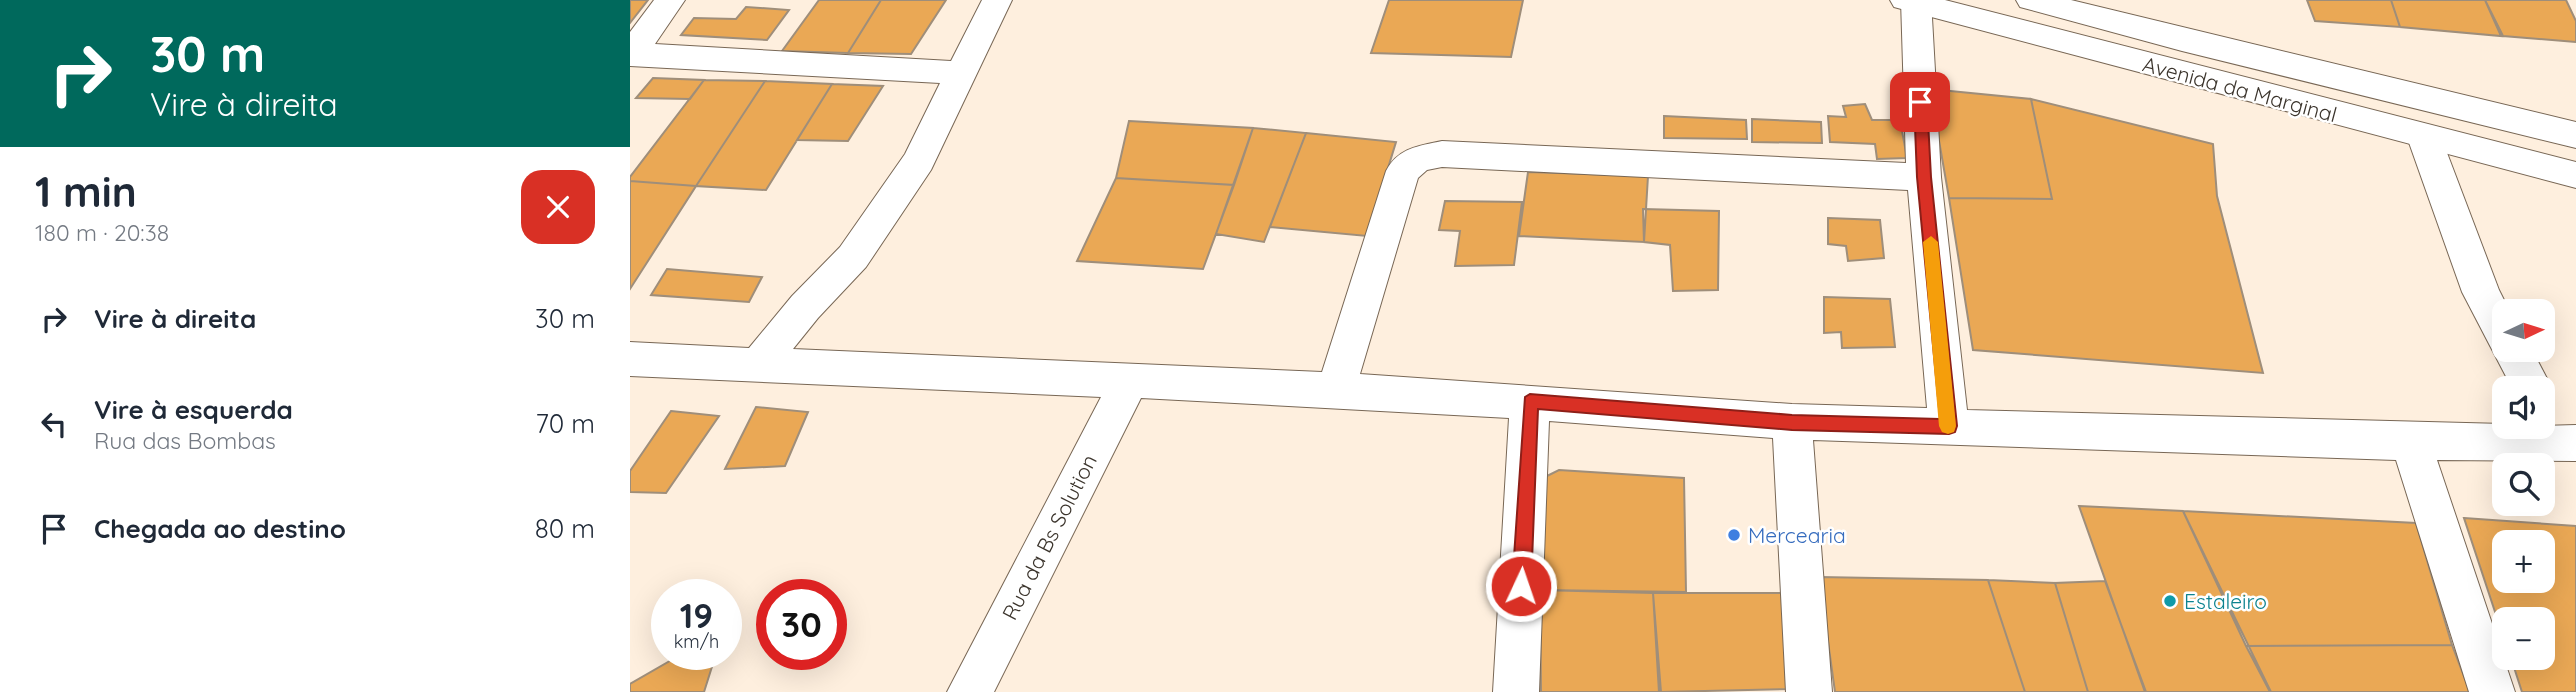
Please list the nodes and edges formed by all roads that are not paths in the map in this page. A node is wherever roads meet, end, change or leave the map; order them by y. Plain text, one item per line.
1 (670, 0) edge
2 (997, 0) edge
3 (2031, 0) edge
4 (1912, 1) edge
5 (630, 55) edge
6 (960, 73) junction
7 (2576, 135) edge
8 (2424, 137) junction
9 (2576, 174) edge
10 (1924, 177) junction
11 (2492, 313) edge
12 (630, 359) edge
13 (758, 365) junction
14 (1129, 382) junction
15 (1336, 390) junction
16 (1530, 402) junction
17 (1792, 422) junction
18 (1949, 426) junction
19 (2559, 431) edge
20 (2411, 442) junction
21 (970, 692) edge
22 (1516, 692) edge
23 (1809, 692) edge
24 (2492, 692) edge

1 - 5 street
2 - 6 street
3 - 7 street, Avenida da Marginal
4 - 8 street, Avenida da Marginal
4 - 10 street
5 - 6 street
6 - 13 street
8 - 9 street, Avenida da Marginal
8 - 11 street
10 - 15 street
10 - 18 street
12 - 13 street
13 - 14 street
14 - 15 street
14 - 21 street, Rua da Bs Solution
15 - 16 street
16 - 17 street
16 - 22 street
17 - 18 street
17 - 23 street
18 - 20 street
19 - 20 street
20 - 24 street

